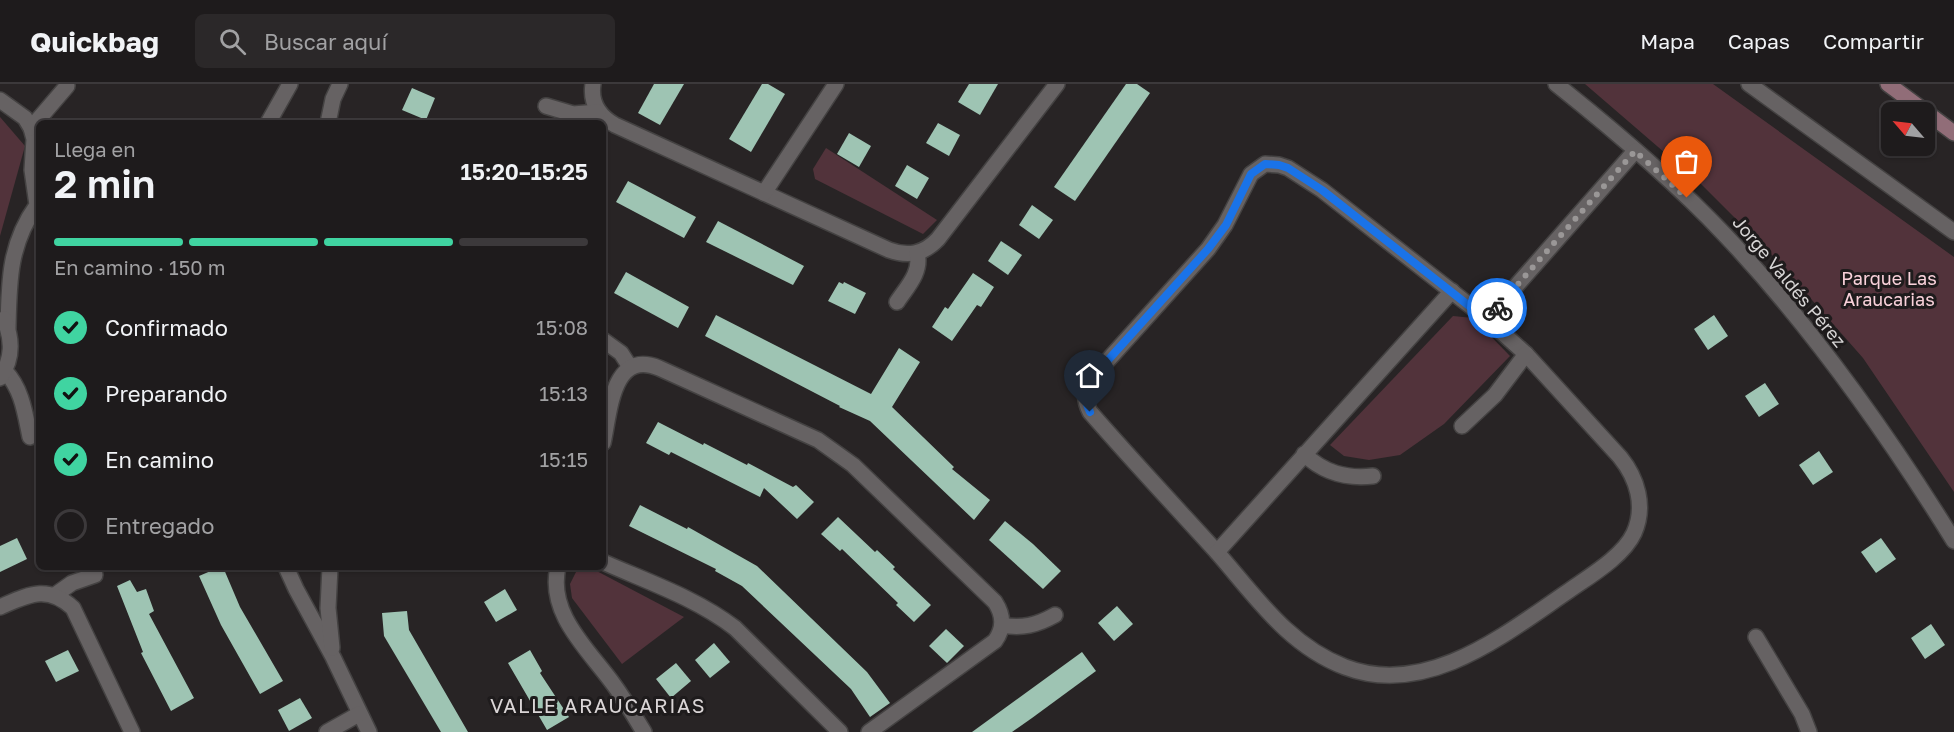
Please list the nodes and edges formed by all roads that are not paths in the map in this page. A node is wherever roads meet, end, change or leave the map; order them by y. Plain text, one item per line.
1 (291, 84) edge
2 (340, 84) edge
3 (593, 84) edge
4 (836, 84) edge
5 (1057, 84) edge
6 (1556, 84) edge
7 (1749, 84) edge
8 (1888, 84) edge
9 (67, 86) dead end
10 (0, 100) edge
11 (546, 106) dead end
12 (598, 112) junction
13 (38, 120) edge
14 (275, 120) edge
15 (329, 120) edge
16 (605, 120) edge
17 (606, 120) edge
18 (36, 122) edge
19 (31, 128) junction
20 (1954, 133) edge
21 (1635, 151) junction
22 (36, 193) edge
23 (764, 193) junction
24 (36, 208) edge
25 (1954, 232) edge
26 (917, 253) junction
27 (6, 271) edge
28 (1452, 291) junction
29 (897, 302) dead end
30 (0, 309) edge
31 (1487, 320) junction
32 (8, 328) junction
33 (606, 342) edge
34 (1526, 354) junction
35 (630, 367) junction
36 (2, 375) edge
37 (1462, 426) dead end
38 (606, 430) edge
39 (30, 437) dead end
40 (1304, 454) junction
41 (1373, 476) dead end
42 (1954, 540) edge
43 (1217, 552) junction
44 (606, 563) edge
45 (287, 570) edge
46 (330, 570) edge
47 (558, 570) edge
48 (95, 575) dead end
49 (55, 595) junction
50 (0, 606) edge
51 (1055, 615) dead end
52 (1002, 625) junction
53 (1756, 637) dead end
54 (333, 657) junction
55 (359, 714) junction
56 (132, 732) edge
57 (327, 732) edge
58 (369, 732) edge
59 (644, 732) edge
60 (840, 732) edge
61 (869, 732) edge
62 (1809, 732) edge

1 - 14 street
2 - 15 street
3 - 12 street
4 - 23 street
5 - 26 street
6 - 21 street, Jorge Valdés Pérez
7 - 25 street
8 - 20 main road
9 - 13 street
10 - 19 street
11 - 12 street
12 - 16 street
17 - 23 street
18 - 19 street
19 - 22 street
21 - 31 street
21 - 42 street, Jorge Valdés Pérez
23 - 26 street
24 - 27 street
26 - 29 street
27 - 32 street
28 - 31 street
28 - 40 street
28 - 43 street
30 - 32 street
31 - 34 street
32 - 36 street
33 - 35 street
34 - 37 street
34 - 43 street
35 - 38 street
35 - 52 street
36 - 39 street
40 - 41 street
40 - 43 street
44 - 60 street
45 - 54 street
46 - 54 street
47 - 59 street
48 - 49 street
49 - 50 street
49 - 56 street
51 - 52 street
52 - 61 street
53 - 62 street
54 - 55 street
55 - 57 street
55 - 58 street

